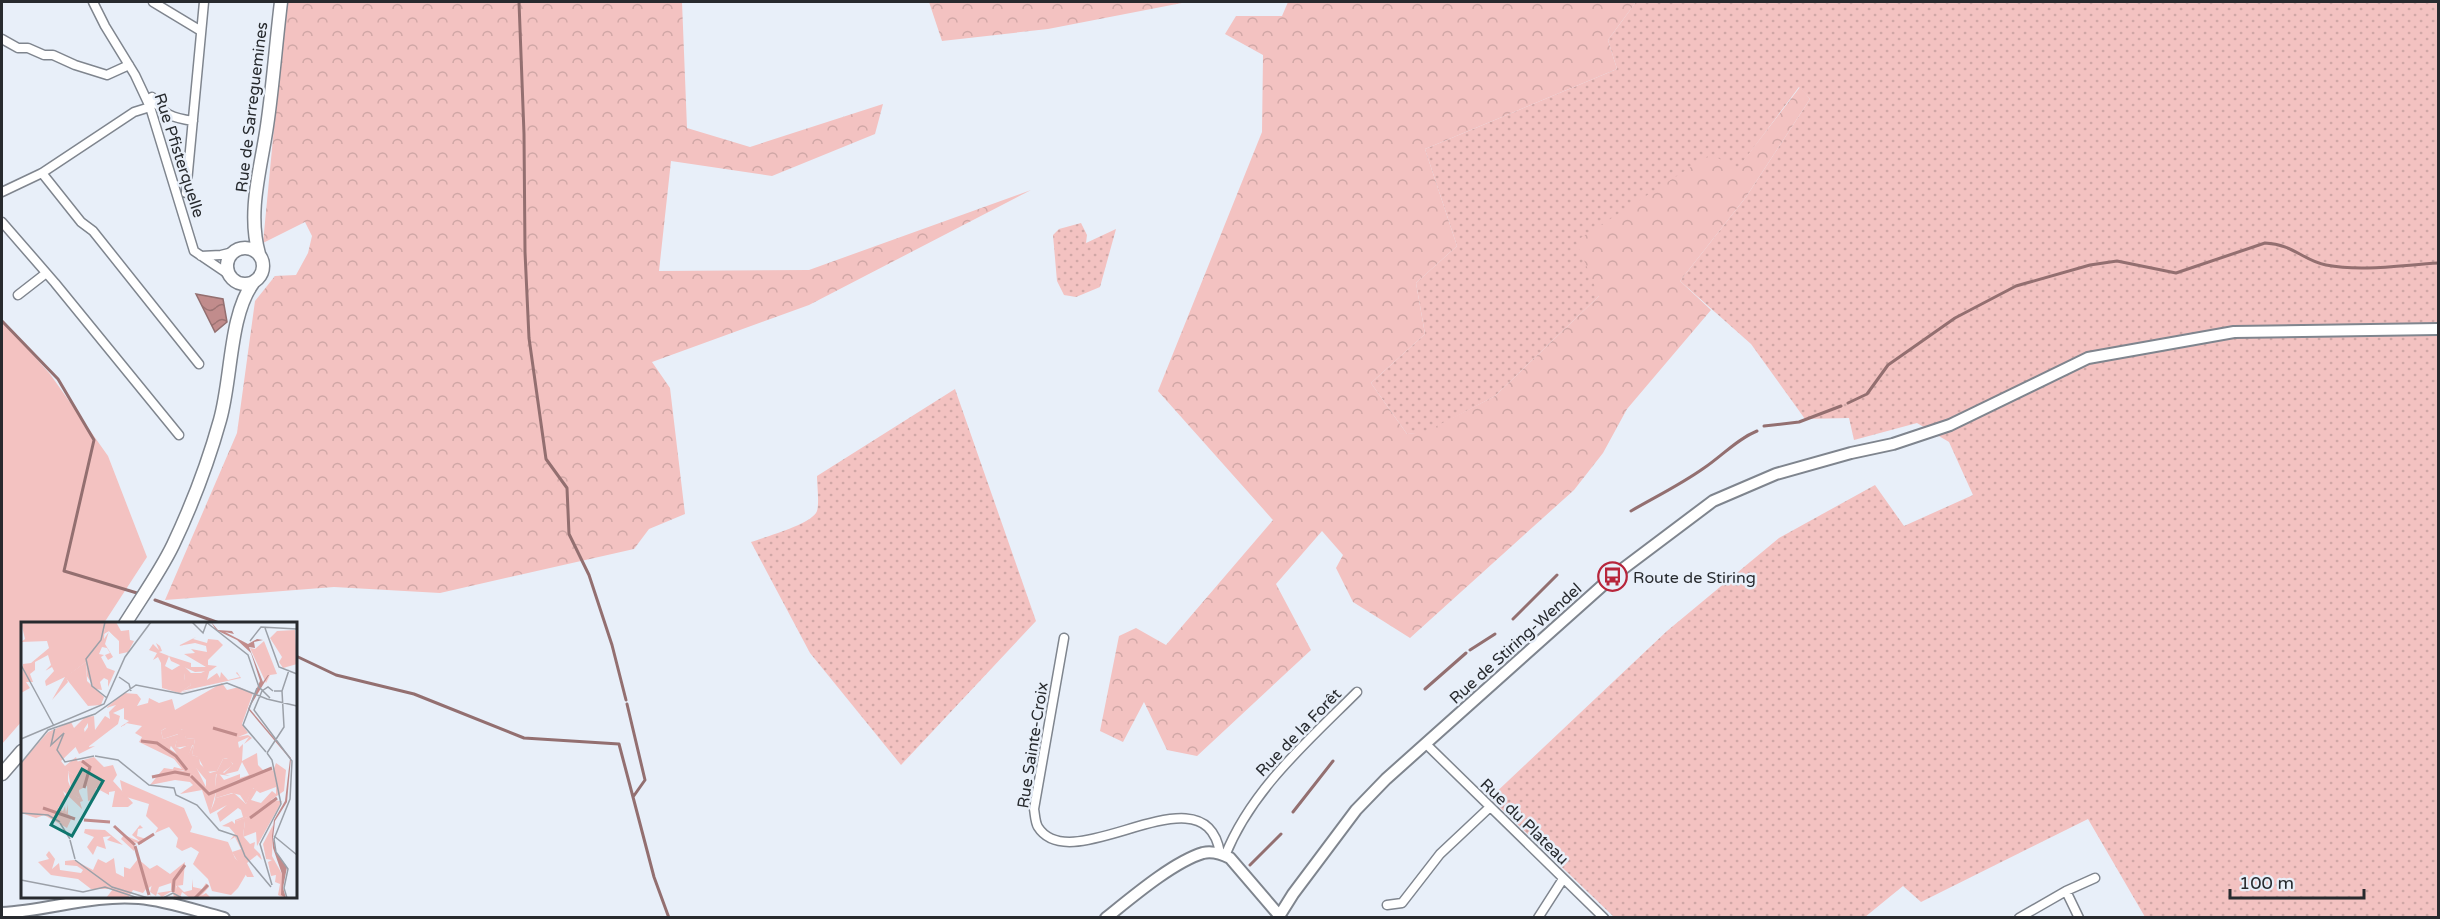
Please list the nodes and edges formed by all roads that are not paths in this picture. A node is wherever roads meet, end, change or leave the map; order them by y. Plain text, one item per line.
1 (93, 2) edge
2 (153, 2) edge
3 (204, 2) edge
4 (280, 2) edge
5 (201, 31) junction
6 (2, 39) edge
7 (129, 65) junction
8 (148, 103) junction
9 (193, 121) junction
10 (42, 172) junction
11 (2, 192) edge
12 (186, 193) dead end
13 (253, 217) junction
14 (2, 222) edge
15 (235, 250) junction
16 (259, 254) junction
17 (200, 256) junction
18 (45, 274) junction
19 (231, 278) junction
20 (253, 283) junction
21 (18, 295) dead end
22 (239, 311) junction
23 (2439, 329) edge
24 (199, 364) dead end
25 (179, 435) dead end
26 (126, 622) edge
27 (1064, 638) dead end
28 (1357, 692) dead end
29 (1426, 744) junction
30 (21, 751) edge
31 (21, 751) edge
32 (2, 766) edge
33 (2, 774) edge
34 (1490, 807) junction
35 (1223, 854) junction
36 (2095, 878) dead end
37 (1563, 879) junction
38 (2066, 891) junction
39 (104, 898) edge
40 (140, 898) edge
41 (1387, 905) dead end
42 (2, 914) edge
43 (1278, 916) edge
44 (224, 918) edge
45 (1106, 918) edge
46 (1538, 918) edge
47 (1604, 918) edge
48 (2019, 918) edge
49 (2079, 918) edge

1 - 7 street, Rue Pfisterquelle
2 - 5 street
3 - 5 street
4 - 13 main road, Rue de Sarreguemines
5 - 9 street
6 - 7 street
7 - 8 street, Rue Pfisterquelle
8 - 9 street
8 - 10 street
8 - 17 street, Rue Pfisterquelle
9 - 12 street
10 - 11 street
10 - 24 street
13 - 15 main road, Rue de Sarreguemines
13 - 16 main road, Rue de Sarreguemines
14 - 18 street
15 - 16 main road
15 - 17 street
15 - 19 main road
16 - 20 main road
17 - 19 street
18 - 21 street
18 - 25 street
19 - 20 main road
19 - 22 main road
20 - 22 main road
22 - 26 main road
23 - 29 street, Rue de Stiring-Wendel
27 - 35 street, Rue Sainte-Croix
28 - 35 street, Rue de la Forêt
29 - 34 street, Rue du Plateau
29 - 43 street, Rue de Stiring-Wendel
30 - 32 main road
31 - 33 main road
34 - 37 street, Rue du Plateau
34 - 41 street
35 - 43 street
35 - 45 street
36 - 38 street
37 - 46 street
37 - 47 street, Rue du Plateau
38 - 48 street
38 - 49 street
39 - 42 street
40 - 44 street

